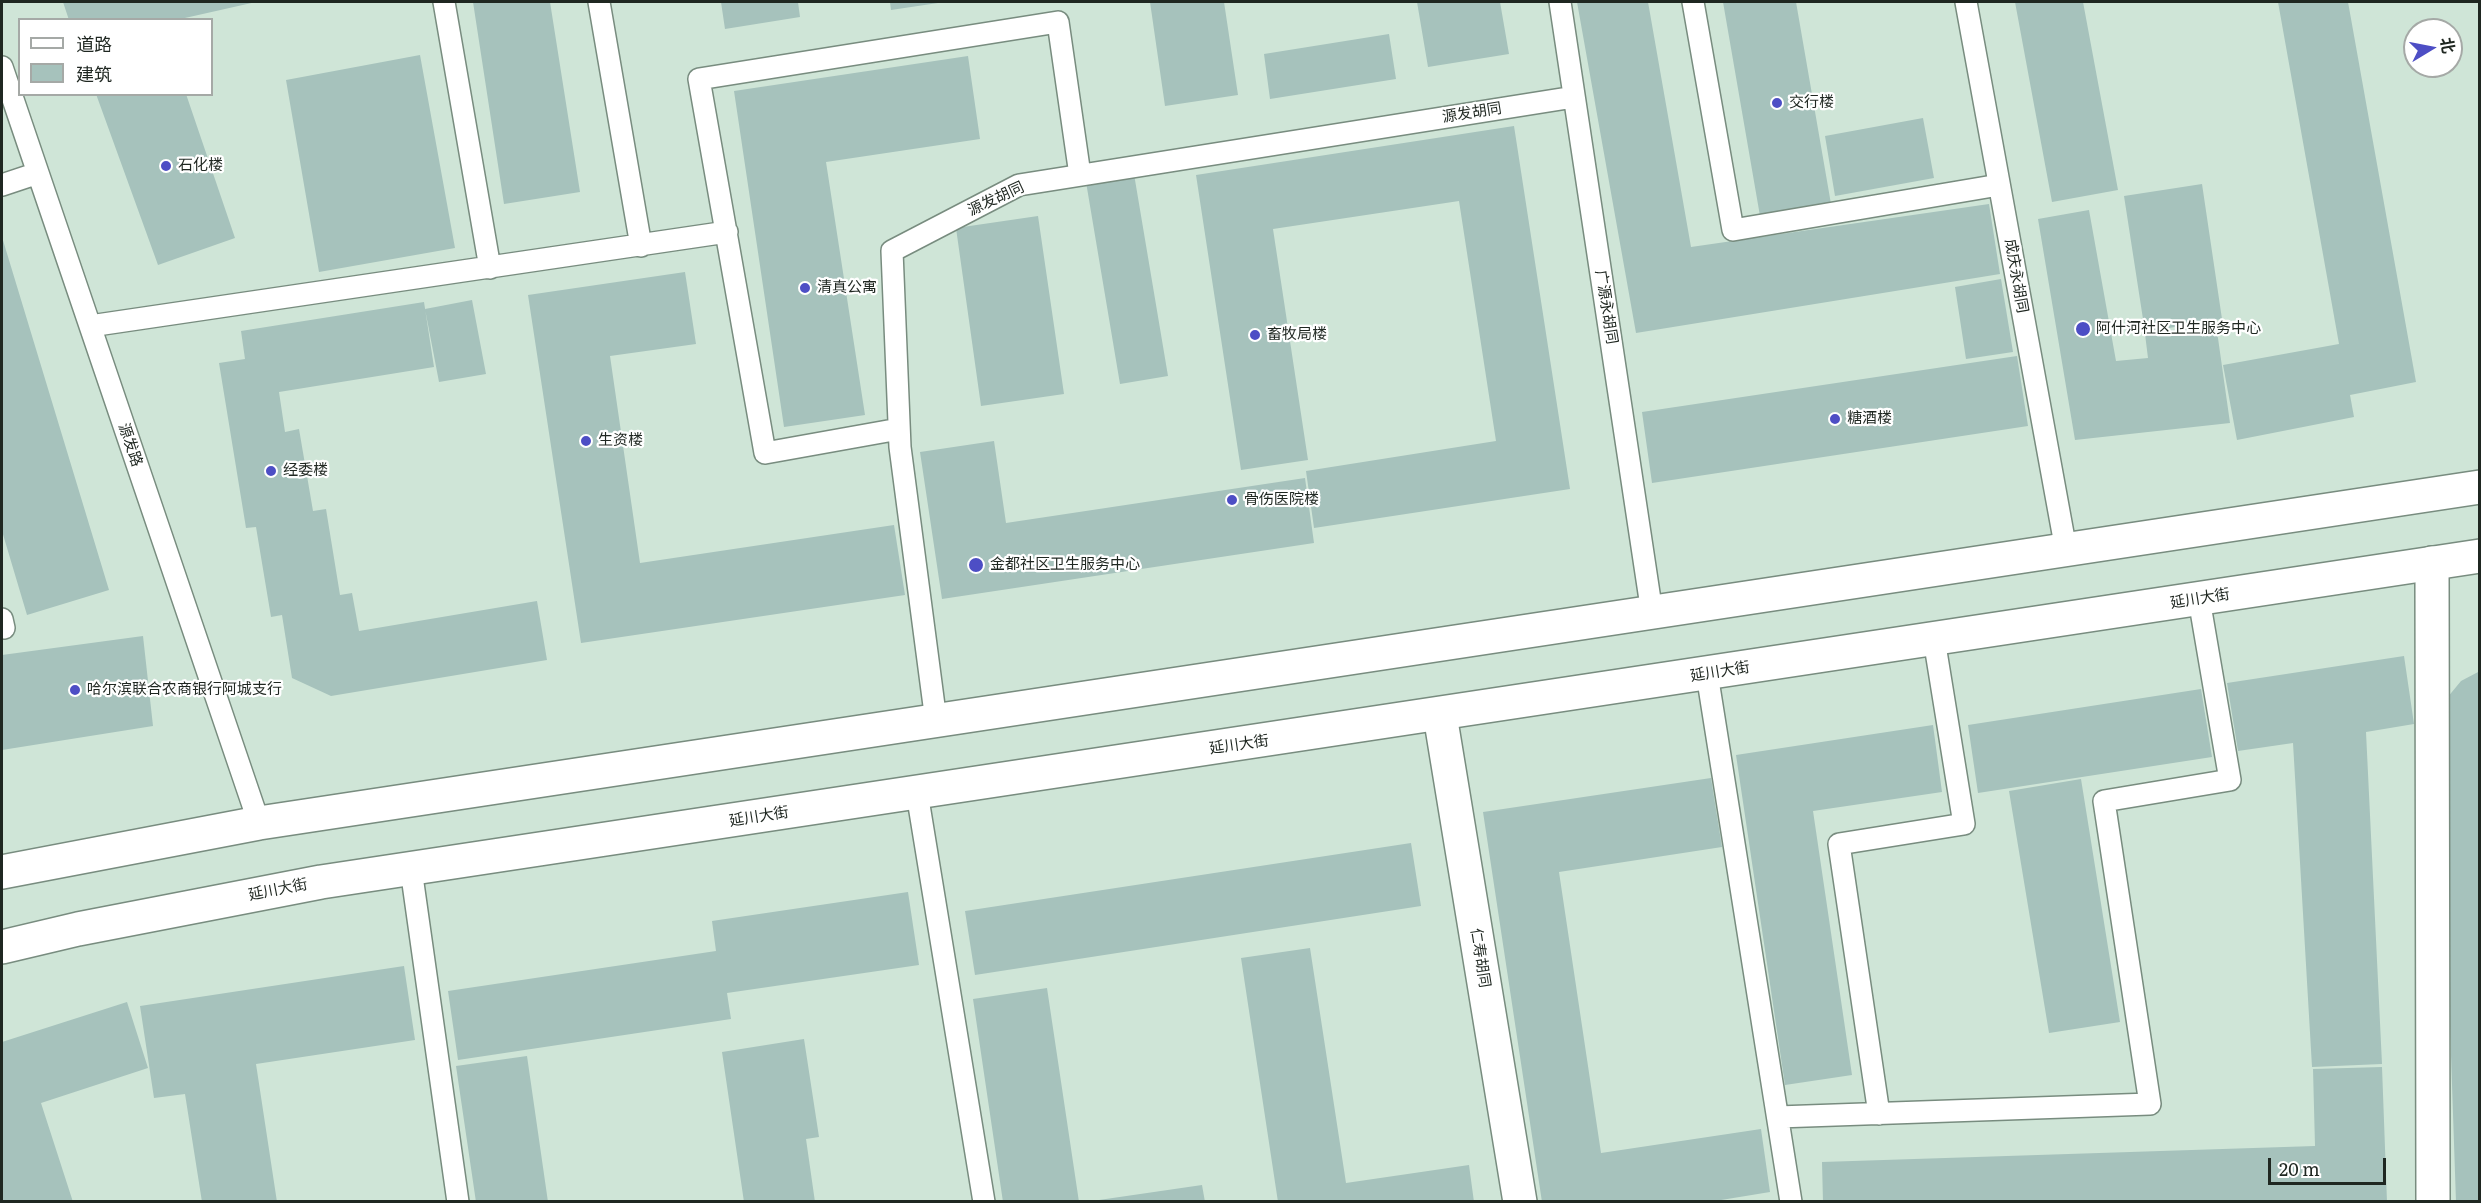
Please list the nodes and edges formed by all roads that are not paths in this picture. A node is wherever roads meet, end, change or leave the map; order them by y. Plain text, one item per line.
1 (444, 2) edge
2 (598, 2) edge
3 (1560, 2) edge
4 (1693, 2) edge
5 (1966, 2) edge
6 (2, 67) edge
7 (1574, 97) junction
8 (38, 173) junction
9 (1080, 175) junction
10 (2, 185) edge
11 (1999, 185) junction
12 (727, 232) junction
13 (641, 246) junction
14 (489, 268) junction
15 (90, 326) junction
16 (899, 429) junction
17 (2480, 487) edge
18 (2067, 550) junction
19 (2480, 556) edge
20 (2432, 563) junction
21 (2199, 599) junction
22 (1652, 613) junction
23 (1934, 639) junction
24 (1707, 674) junction
25 (1440, 715) junction
26 (936, 721) junction
27 (917, 793) junction
28 (259, 823) junction
29 (411, 869) junction
30 (2, 872) edge
31 (2, 947) edge
32 (1879, 1113) junction
33 (1778, 1117) junction
34 (458, 1202) edge
35 (984, 1202) edge
36 (1520, 1202) edge
37 (1791, 1202) edge
38 (2433, 1202) edge

1 - 14 lane
2 - 13 lane
3 - 7 lane, 广源永胡同
4 - 11 lane
5 - 11 lane, 成庆永胡同
6 - 8 lane, 源发路
7 - 9 lane, 源发胡同
7 - 22 lane, 广源永胡同
8 - 10 lane
8 - 15 lane, 源发路
9 - 12 lane
9 - 16 lane, 源发胡同
11 - 18 lane, 成庆永胡同
12 - 13 lane
12 - 16 lane
13 - 14 lane
14 - 15 lane
15 - 28 lane, 源发路
16 - 26 lane, 源发胡同
17 - 18 main road
18 - 22 main road
19 - 20 main road, 延川大街
20 - 21 main road, 延川大街
20 - 38 main road
21 - 23 main road, 延川大街
21 - 32 lane
22 - 26 main road
23 - 24 main road, 延川大街
23 - 32 lane
24 - 25 main road, 延川大街
24 - 33 lane
25 - 27 main road, 延川大街
25 - 36 main road, 仁寿胡同
26 - 28 main road
27 - 29 main road, 延川大街
27 - 35 lane
28 - 30 main road
29 - 31 main road, 延川大街
29 - 34 lane
32 - 33 lane
33 - 37 lane

